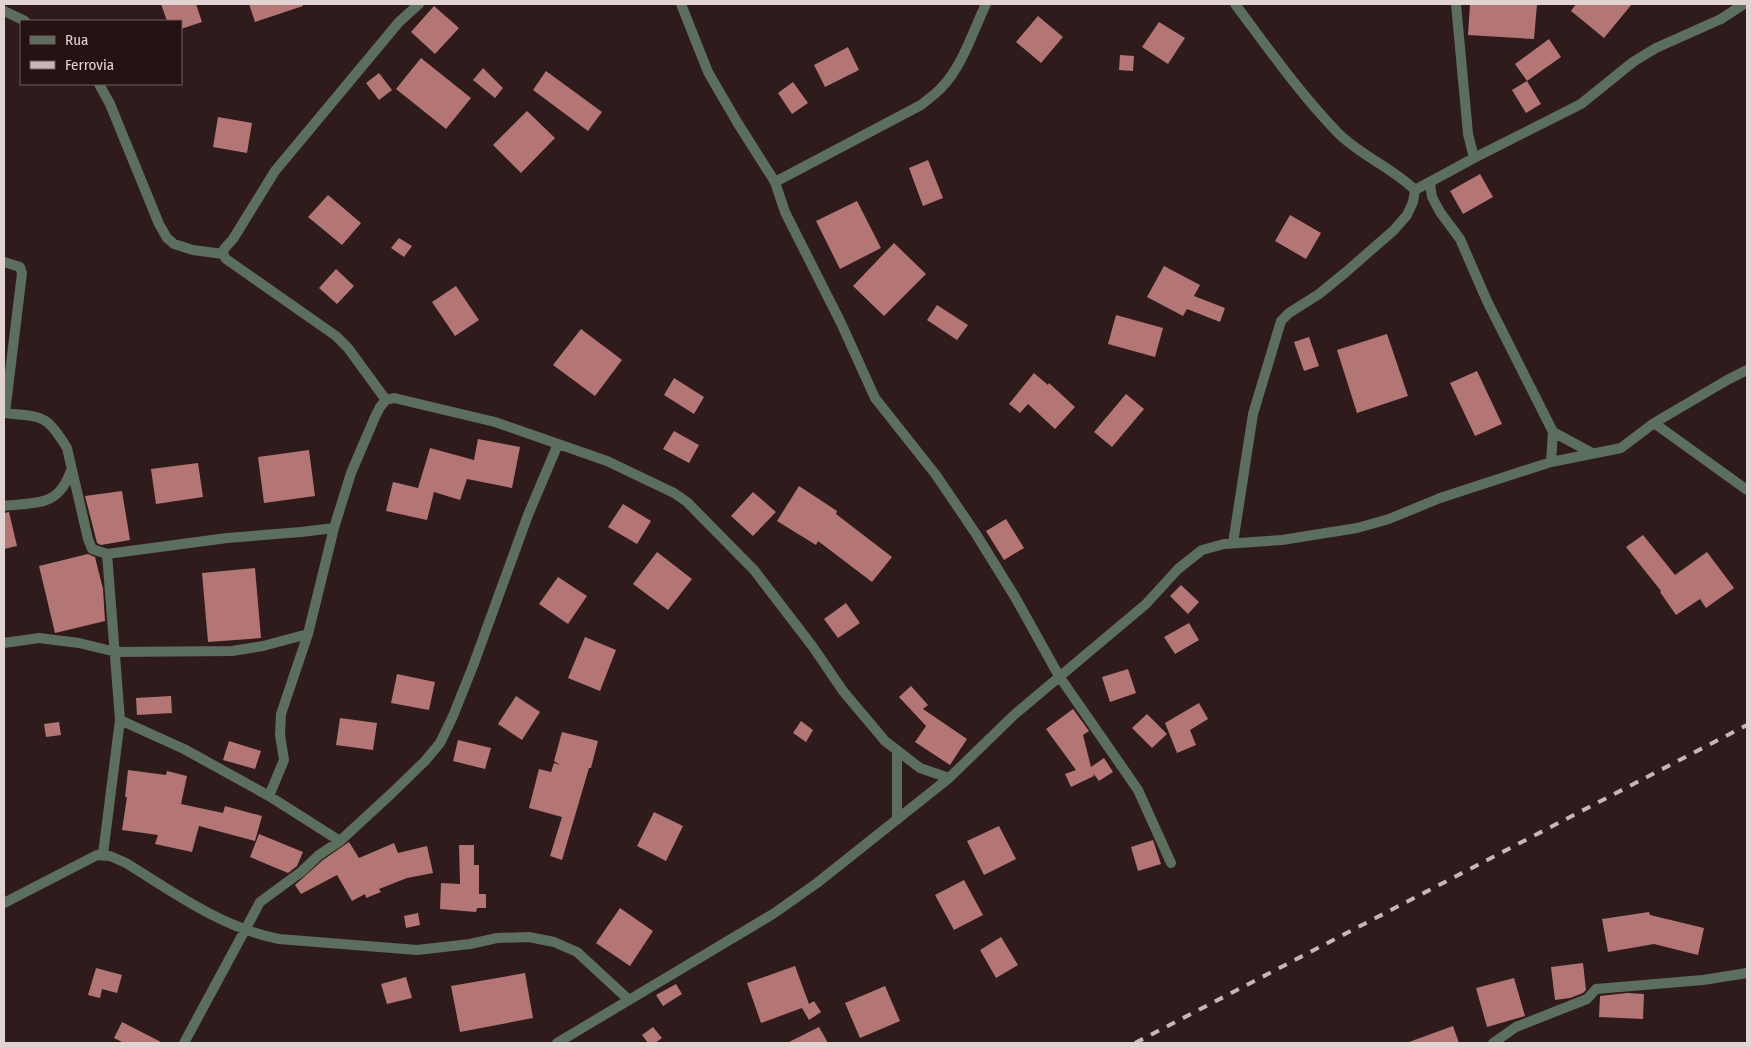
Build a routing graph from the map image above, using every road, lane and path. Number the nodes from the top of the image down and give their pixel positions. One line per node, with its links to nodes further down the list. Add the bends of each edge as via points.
1 (419, 4): 14 (street, via 399,22 275,171)
2 (681, 4): 11 (street, via 708,72)
3 (986, 4): 11 (street, via 965,51 942,88 921,105)
4 (1235, 4): 13 (street, via 1306,96 1340,134)
5 (1456, 4): 10 (street, via 1468,134)
6 (1745, 5): 10 (street, via 1656,48 1633,62 1581,104)
7 (4, 12): 8 (street)
8 (23, 20)
9 (99, 85): 14 (street, via 110,104 167,238 180,247)
10 (1474, 158): 12 (street)
11 (775, 182): 33 (street, via 785,212 875,398 936,475 976,534)
12 (1430, 184): 13 (street); 20 (street, via 1432,197 1460,240)
13 (1416, 190): 28 (street, via 1407,214 1394,230 1282,321 1253,414)
14 (223, 254): 17 (street, via 336,336)
15 (4, 262): 18 (street, via 20,267 22,273)
16 (1747, 370): 19 (street)
17 (386, 400): 21 (street, via 394,398 486,420); 27 (street, via 375,417 351,473)
18 (4, 413): 24 (street, via 38,417 49,422 67,448)
19 (1654, 423): 22 (street, via 1621,448); 25 (street)
20 (1553, 432): 22 (street); 23 (street)
21 (558, 444): 35 (street, via 607,461 674,494 697,510 754,570 843,691); 39 (street, via 440,743 399,787)
22 (1592, 453): 23 (street)
23 (1551, 462): 28 (street, via 1357,528 1282,540)
24 (72, 469): 26 (street, via 67,483 46,502); 29 (street, via 92,549)
25 (1747, 490)
26 (4, 506)
27 (334, 528): 29 (street); 30 (street)
28 (1233, 543): 33 (street, via 1202,550 1178,569 1146,604)
29 (107, 554): 32 (street)
30 (308, 634): 32 (street, via 232,651); 37 (street, via 281,714 284,760)
31 (4, 643): 32 (street, via 39,638)
32 (116, 652): 34 (street)
33 (1059, 676): 36 (street); 41 (street, via 1138,790)
34 (120, 720): 37 (street, via 184,749); 40 (street)
35 (896, 751): 36 (street, via 920,768); 38 (street)
36 (949, 778): 38 (street)
37 (269, 796): 39 (street)
38 (896, 820): 45 (street, via 773,914)
39 (340, 841): 43 (street, via 260,902)
40 (103, 854): 42 (street, via 72,866); 43 (street, via 126,863 217,919)
41 (1171, 863)
42 (4, 903)
43 (245, 930): 45 (street, via 280,939 417,950 497,938 529,937 554,942 577,952); 46 (street)
44 (1747, 973): 48 (street, via 1596,989 1586,999 1516,1027)
45 (629, 1000): 47 (street)
46 (184, 1043)
47 (557, 1043)
48 (1493, 1043)

